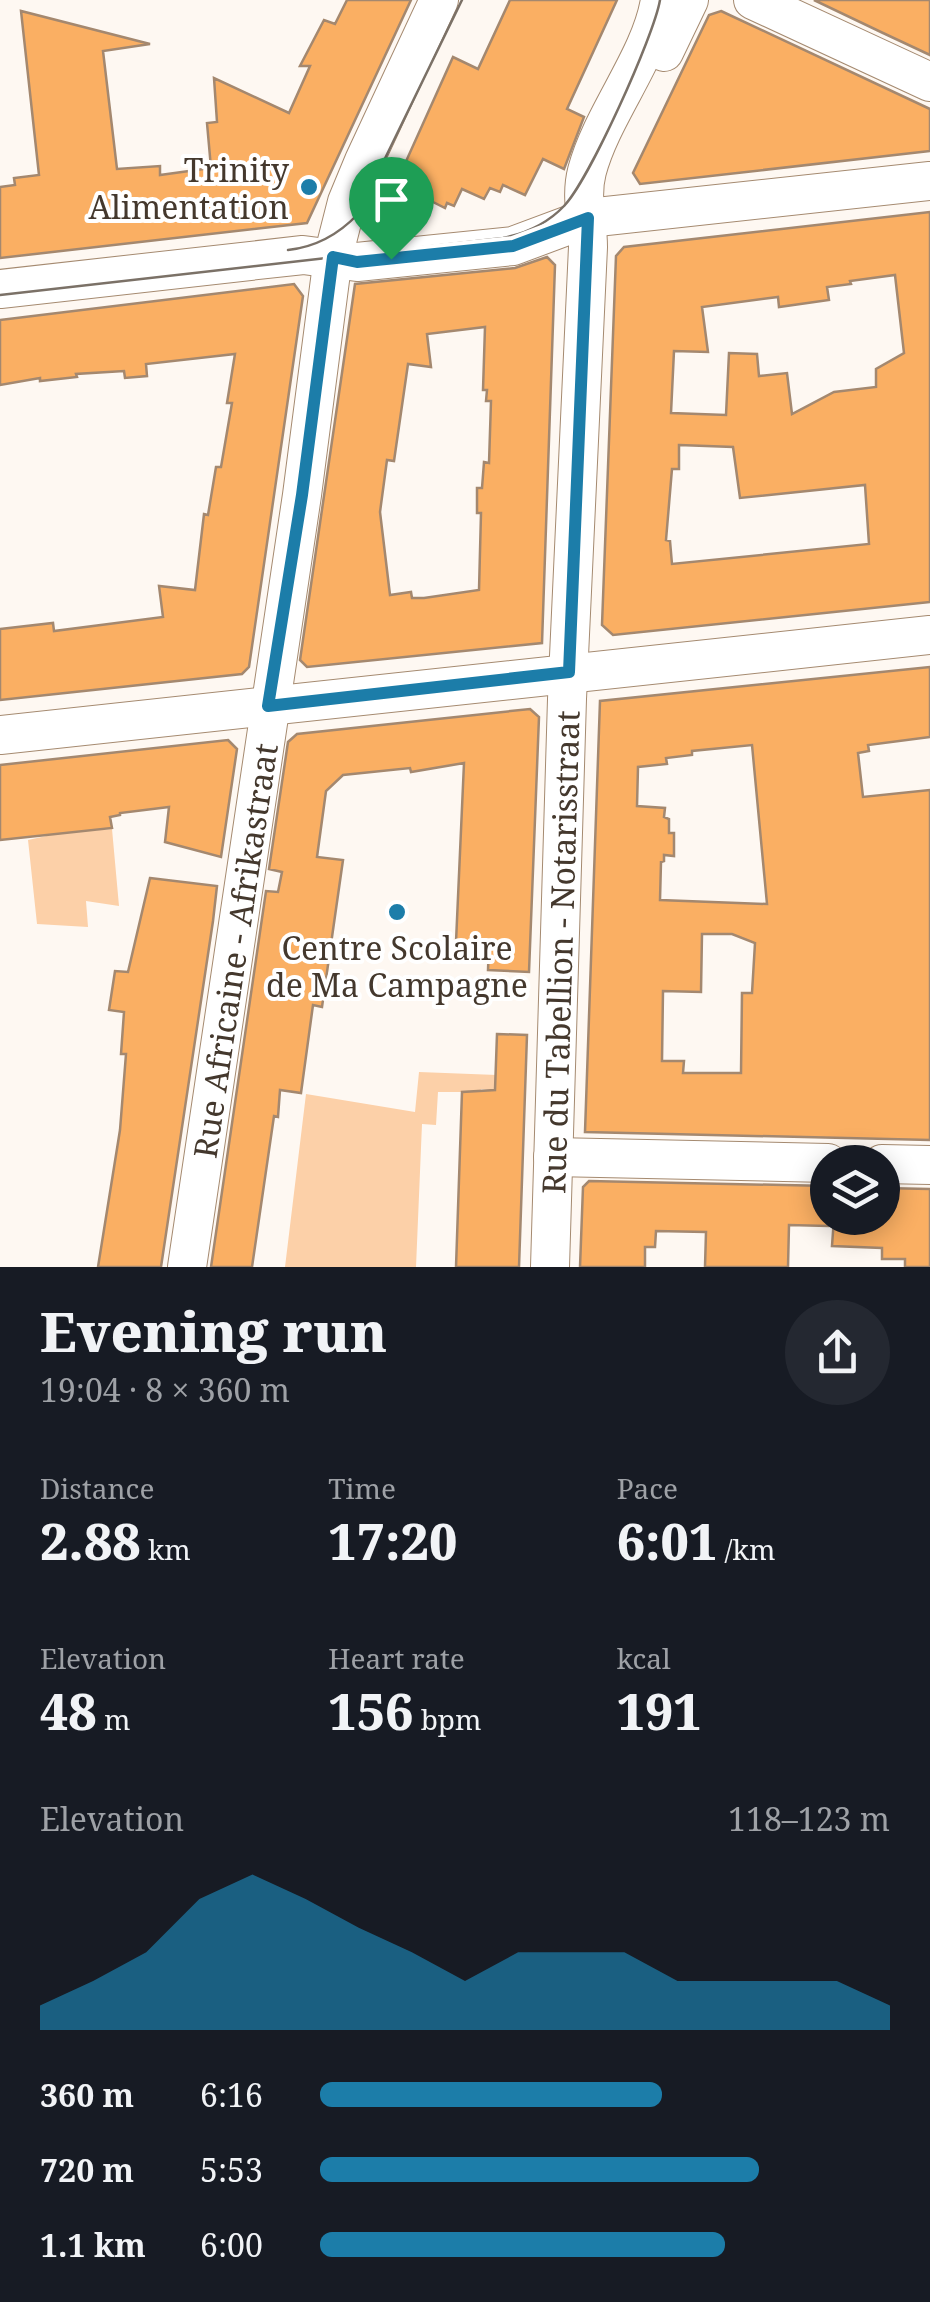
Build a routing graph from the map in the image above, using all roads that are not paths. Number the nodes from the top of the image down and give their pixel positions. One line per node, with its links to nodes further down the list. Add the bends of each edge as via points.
1 (439, 0): 9 (street, Rue Africaine - Afrikastraat, via 364,161)
2 (463, 0): 10 (street, via 364,207 364,225)
3 (660, 0): 8 (street, Rue du Tabellion - Notarisstraat, via 588,170)
4 (689, 0): 8 (street, Rue du Tabellion - Notarisstraat)
5 (753, 0): 6 (street)
6 (930, 82)
7 (930, 181): 8 (street)
8 (588, 218): 10 (street, via 513,246); 13 (street, Rue du Tabellion - Notarisstraat)
9 (333, 257): 10 (street); 11 (street); 14 (street, Rue Africaine - Afrikastraat)
10 (391, 259)
11 (0, 289)
12 (930, 635): 13 (street)
13 (569, 672): 14 (street); 16 (street, Rue du Tabellion - Notarisstraat)
14 (268, 706): 15 (street); 20 (street, Rue Africaine - Afrikastraat)
15 (0, 735)
16 (553, 1156): 17 (street); 21 (street, Rue du Tabellion - Notarisstraat)
17 (810, 1163)
18 (900, 1164): 19 (street)
19 (930, 1165)
20 (187, 1267)
21 (550, 1267)

